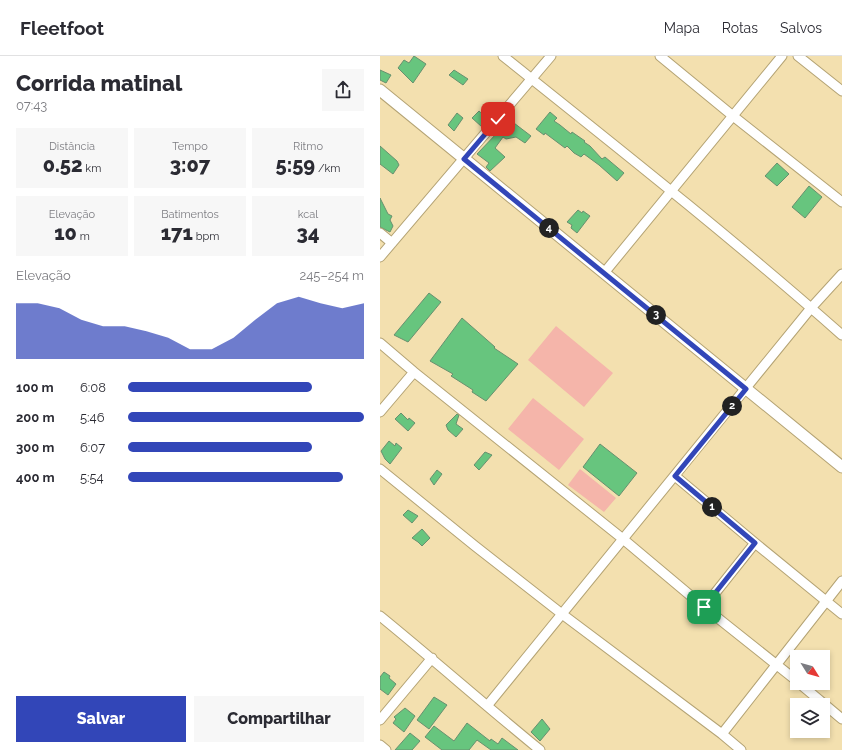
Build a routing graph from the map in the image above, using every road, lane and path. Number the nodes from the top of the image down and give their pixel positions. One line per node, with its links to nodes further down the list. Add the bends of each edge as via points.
1 (502, 56): 6 (street)
2 (551, 56): 6 (street)
3 (660, 56): 9 (street)
4 (782, 56): 9 (street)
5 (798, 56): 8 (street)
6 (532, 79): 10 (street); 11 (street)
7 (380, 90): 10 (street)
8 (842, 90)
9 (733, 116): 11 (street); 12 (street)
10 (464, 159): 14 (street); 16 (street)
11 (671, 191): 16 (street); 18 (street)
12 (842, 202)
13 (380, 233): 14 (street)
14 (392, 243): 15 (street)
15 (380, 257)
16 (604, 273): 22 (street)
17 (842, 274): 18 (street)
18 (811, 308): 19 (street); 22 (street)
19 (842, 335)
20 (380, 343): 21 (street)
21 (414, 372): 23 (street); 27 (street)
22 (746, 389): 24 (street); 26 (street)
23 (380, 412)
24 (842, 467)
25 (380, 469): 32 (street)
26 (675, 476): 27 (street); 28 (street)
27 (623, 539): 31 (street); 32 (street)
28 (755, 543): 30 (street); 31 (street)
29 (842, 581): 30 (street)
30 (826, 600): 33 (street); 36 (street)
31 (704, 607): 36 (street)
32 (562, 614): 39 (street); 42 (street)
33 (842, 614)
34 (380, 616): 35 (street)
35 (432, 658): 39 (street); 41 (street)
36 (776, 664): 37 (street); 42 (street)
37 (790, 675)
38 (808, 690): 40 (street)
39 (487, 706): 45 (street)
40 (842, 718)
41 (380, 720)
42 (722, 734): 46 (street)
43 (380, 745): 44 (street)
44 (386, 750)
45 (540, 750)
46 (741, 750)

